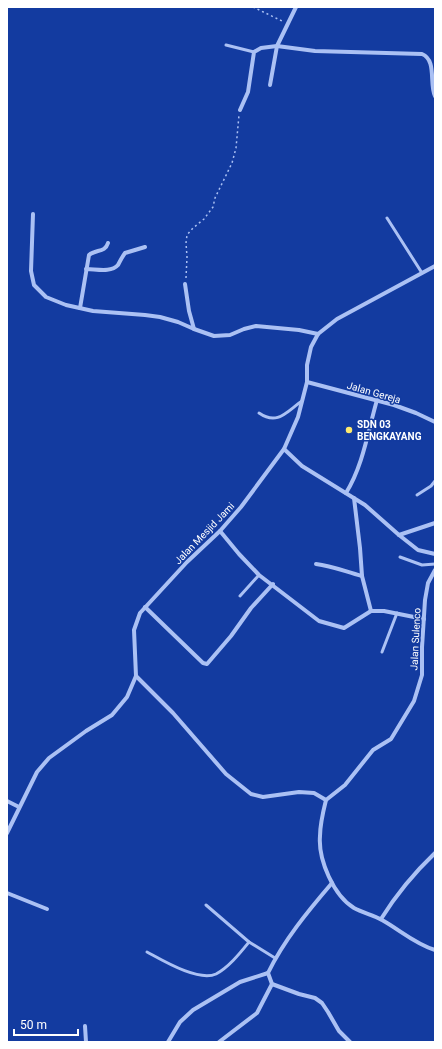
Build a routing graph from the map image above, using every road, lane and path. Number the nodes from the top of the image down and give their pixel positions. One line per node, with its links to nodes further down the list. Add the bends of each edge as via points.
1 (253, 7): 3 (path)
2 (296, 7): 3 (street)
3 (288, 23): 5 (street)
4 (226, 46): 6 (lane)
5 (277, 46): 6 (street, via 260,48); 7 (street); 8 (street, via 315,51 424,55 430,62)
6 (254, 52): 9 (street, via 248,92)
7 (270, 85)
8 (435, 96)
9 (240, 110): 17 (path, via 232,163 213,207 187,235)
10 (33, 214): 18 (street, via 31,271 34,285 46,297)
11 (387, 218): 16 (lane)
12 (108, 243): 15 (street, via 103,251 89,254)
13 (145, 247): 15 (street, via 124,253 113,269)
14 (435, 266): 16 (street, Jalan Mesjid Jami)
15 (86, 269): 18 (street)
16 (422, 273): 20 (street, Jalan Mesjid Jami, via 336,319)
17 (185, 284): 19 (street)
18 (80, 308): 19 (street, via 152,316)
19 (194, 329): 20 (street, via 214,336 230,335 256,326)
20 (318, 334): 21 (street, Jalan Mesjid Jami, via 311,347)
21 (307, 382): 22 (street, Jalan Gereja); 23 (street, Jalan Mesjid Jami)
22 (377, 400): 25 (street, Jalan Gereja); 28 (street, via 361,458)
23 (302, 401): 24 (lane, via 284,416 277,418 267,419); 26 (street, Jalan Mesjid Jami)
24 (259, 413)
25 (435, 422)
26 (284, 449): 28 (street, via 302,466); 32 (street, Jalan Mesjid Jami)
27 (435, 481): 29 (lane)
28 (346, 493): 30 (street)
29 (416, 495)
30 (354, 498): 33 (street); 40 (street)
31 (435, 523): 33 (street)
32 (220, 531): 39 (street); 43 (street, Jalan Mesjid Jami)
33 (399, 535): 34 (street, via 418,550)
34 (435, 554)
35 (400, 558): 37 (lane, via 422,565)
36 (316, 564): 40 (street, via 332,566)
37 (435, 564)
38 (435, 570): 46 (street, Jalan Sulenco, via 428,583)
39 (259, 575): 41 (street); 42 (lane)
40 (362, 576): 44 (street)
41 (273, 584): 43 (street, via 207,664); 44 (street, via 319,621 344,628)
42 (240, 596)
43 (145, 607): 48 (street, Jalan Mesjid Jami, via 134,630)
44 (371, 612): 45 (street)
45 (397, 613): 46 (street); 47 (lane)
46 (424, 618): 49 (street, Jalan Sulenco, via 422,675 414,701 391,738 373,750 345,784)
47 (382, 652)
48 (136, 676): 49 (street, via 173,713 226,774 251,794 263,797 299,792 314,793); 51 (street, Jalan Mesjid Jami, via 126,697 112,715 49,758 37,772)
49 (326, 800): 54 (street, via 319,838 322,856)
50 (7, 801): 51 (street)
51 (19, 807): 52 (street, Jalan Mesjid Jami)
52 (7, 833)
53 (435, 854): 58 (street, via 393,900)
54 (332, 883): 58 (street, via 343,899 354,908); 62 (street, via 307,912)
55 (7, 893): 57 (street)
56 (206, 906): 59 (lane)
57 (47, 909)
58 (381, 919): 60 (street, via 425,947)
59 (249, 942): 61 (lane, via 227,965 216,974 210,975 193,974); 62 (lane)
60 (435, 950)
61 (147, 952)
62 (275, 958): 63 (street)
63 (268, 974): 64 (street); 67 (street, via 240,982 193,1010 180,1022)
64 (272, 984): 68 (street, via 257,1013); 69 (street, via 315,998 322,1003 339,1031)
65 (85, 1026): 66 (street)
66 (86, 1042)
67 (168, 1042)
68 (219, 1042)
69 (350, 1042)

